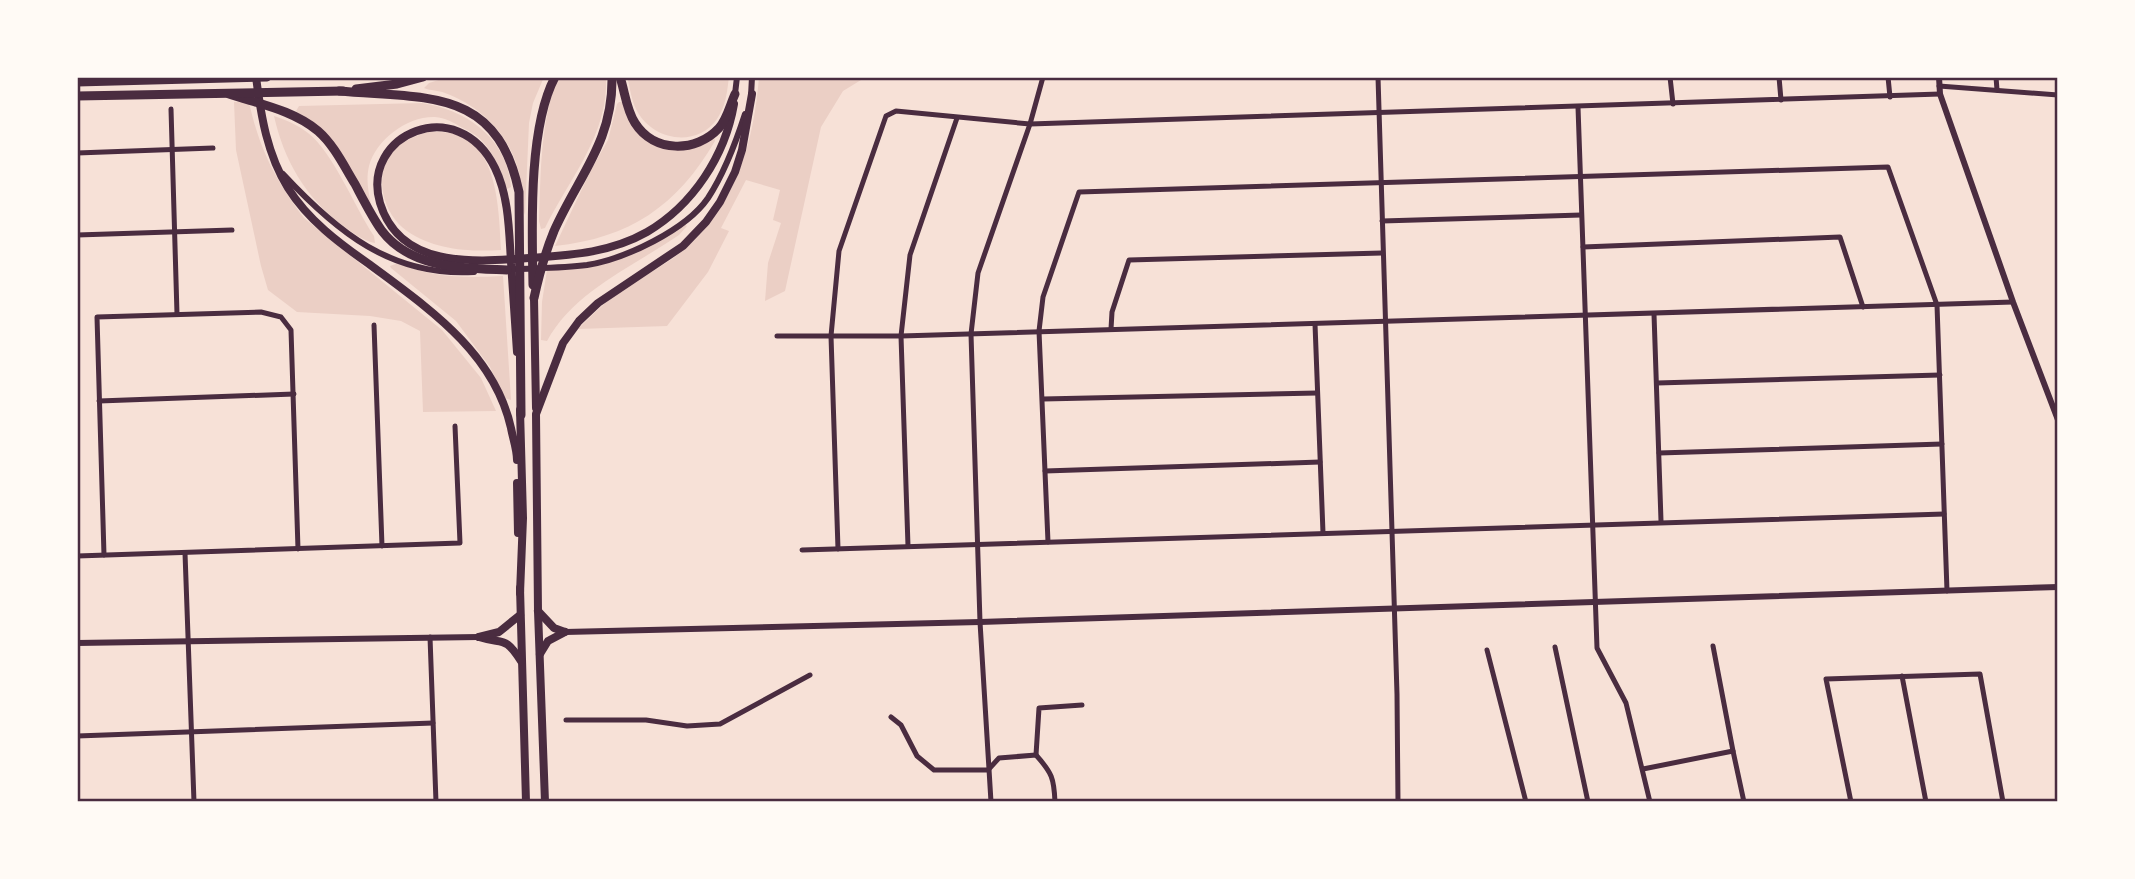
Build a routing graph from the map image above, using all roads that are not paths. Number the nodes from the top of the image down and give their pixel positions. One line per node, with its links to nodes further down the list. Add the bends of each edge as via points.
1 (169, 77): 17 (highway)
2 (256, 77): 38 (highway, via 268,145)
3 (267, 77): 17 (highway)
4 (424, 77): 21 (highway)
5 (555, 77): 50 (highway, via 537,135)
6 (612, 77): 50 (highway, via 609,119 601,143 555,229)
7 (620, 77): 23 (highway, via 635,123 669,146 708,139 720,127)
8 (737, 77): 23 (street)
9 (752, 77): 24 (street)
10 (1378, 77): 32 (street)
11 (1670, 77): 29 (street)
12 (1779, 77): 28 (street)
13 (1888, 77): 27 (street)
14 (1939, 77): 20 (street)
15 (1996, 77): 19 (street)
16 (1043, 80): 34 (street)
17 (140, 81): 18 (highway)
18 (77, 82)
19 (1997, 89): 20 (street); 25 (street)
20 (1940, 90): 27 (street); 51 (street)
21 (339, 92): 22 (highway); 49 (highway, via 433,98 482,120 503,147 519,192)
22 (229, 94): 26 (highway); 48 (highway, via 304,120 320,133 340,157 383,232 402,249 445,266)
23 (735, 94): 49 (highway, via 714,163 687,199 649,231 595,252 490,261 458,261 432,254 401,237 384,215 378,181 397,141 436,127 464,133 478,144 496,171 507,211 509,232)
24 (752, 94): 48 (street, via 731,155 706,200 674,230 610,260); 72 (highway, via 742,150 720,202 683,246 579,321 559,353)
25 (2058, 95)
26 (77, 96)
27 (1890, 97): 28 (street)
28 (1781, 100): 29 (street)
29 (1673, 104): 30 (street)
30 (1578, 107): 32 (street); 39 (street)
31 (171, 109): 36 (street)
32 (1379, 114): 34 (street); 40 (street)
33 (957, 118): 34 (street); 64 (street, via 900,111 886,116 839,251); 65 (street, via 910,255)
34 (1030, 124): 62 (street, via 978,273)
35 (214, 148): 36 (street)
36 (172, 150): 37 (street); 44 (street)
37 (77, 153)
38 (277, 168): 48 (street, via 342,231 375,252 434,271); 97 (highway, via 327,232 447,326 493,378 517,454)
39 (1580, 177): 40 (street); 41 (street); 52 (street, via 1888,167)
40 (1381, 183): 42 (street); 61 (street, via 1079,192 1043,297)
41 (1581, 215): 42 (street); 46 (street)
42 (1382, 220): 47 (street)
43 (232, 230): 44 (street)
44 (175, 232): 45 (street); 54 (street)
45 (77, 235)
46 (1583, 247): 53 (street, via 1840,237); 56 (street)
47 (1382, 253): 57 (street); 60 (street, via 1129,260)
48 (507, 270)
49 (517, 296): 73 (highway)
50 (534, 298): 72 (highway)
51 (2012, 302): 52 (street); 74 (street)
52 (1937, 305): 53 (street); 66 (street)
53 (1863, 307): 55 (street)
54 (177, 314): 69 (street, via 261,312 281,317 291,330); 71 (street, via 97,317)
55 (1654, 314): 56 (street); 67 (street)
56 (1584, 316): 57 (street); 82 (street)
57 (1385, 322): 58 (street); 83 (street)
58 (1315, 324): 60 (street); 68 (street)
59 (374, 325): 87 (street)
60 (1111, 329): 61 (street)
61 (1040, 331): 62 (street); 70 (street)
62 (971, 334): 65 (street); 86 (street)
63 (777, 336): 64 (street)
64 (831, 336): 65 (street); 89 (street)
65 (901, 336): 88 (street)
66 (1940, 374): 67 (street); 76 (street)
67 (1657, 383): 77 (street)
68 (1317, 393): 70 (street); 78 (street)
69 (294, 394): 71 (street); 90 (street)
70 (1043, 399): 79 (street)
71 (100, 401): 93 (street)
72 (536, 414): 100 (highway)
73 (521, 415): 97 (highway)
74 (2058, 420)
75 (456, 426): 87 (street, via 460,543)
76 (1942, 444): 77 (street); 80 (street)
77 (1659, 453): 81 (street)
78 (1320, 462): 79 (street); 84 (street)
79 (1045, 471): 85 (street)
80 (1944, 514): 81 (street); 96 (street)
81 (1661, 521): 82 (street)
82 (1591, 524): 83 (street); 98 (street)
83 (1391, 532): 84 (street); 99 (street)
84 (1323, 533): 85 (street)
85 (1048, 542): 86 (street)
86 (977, 544): 88 (street); 102 (street)
87 (382, 546): 90 (street)
88 (908, 546): 89 (street)
89 (838, 548): 91 (street)
90 (299, 549): 92 (street)
91 (802, 550)
92 (185, 553): 93 (street); 106 (street)
93 (104, 555): 94 (street)
94 (77, 556)
95 (2058, 587): 96 (street)
96 (1947, 591): 98 (street)
97 (520, 593): 101 (highway)
98 (1595, 602): 99 (street); 123 (street, via 1597,648 1626,703)
99 (1394, 609): 102 (street); 131 (street)
100 (538, 611): 103 (highway, via 554,628); 111 (highway)
101 (520, 615): 105 (highway, via 499,632); 112 (highway)
102 (980, 622): 103 (street); 124 (street)
103 (565, 632): 111 (highway, via 548,641)
104 (430, 637): 105 (street); 106 (street); 118 (street)
105 (479, 637): 112 (highway, via 510,644)
106 (188, 641): 107 (street); 119 (street)
107 (77, 643)
108 (1713, 646): 121 (street)
109 (1555, 647): 133 (street)
110 (1488, 650): 132 (street)
111 (540, 654): 128 (highway)
112 (522, 661): 127 (highway)
113 (810, 675): 117 (street, via 720,724)
114 (1902, 676): 136 (street, via 1826,679); 137 (street); 138 (street, via 1980,674)
115 (1082, 705): 122 (street, via 1039,708)
116 (891, 717): 124 (street, via 901,725 917,757 934,771)
117 (566, 720)
118 (433, 723): 119 (street); 126 (street)
119 (191, 732): 120 (street); 125 (street)
120 (77, 736)
121 (1733, 751): 123 (street); 135 (street)
122 (1036, 755): 124 (street, via 999,758); 130 (street, via 1054,780)
123 (1643, 769): 134 (street)
124 (988, 770): 129 (street)
125 (194, 802)
126 (436, 802)
127 (526, 802)
128 (545, 802)
129 (991, 802)
130 (1055, 802)
131 (1398, 802)
132 (1527, 802)
133 (1588, 802)
134 (1650, 802)
135 (1744, 802)
136 (1851, 802)
137 (1926, 802)
138 (2003, 802)

